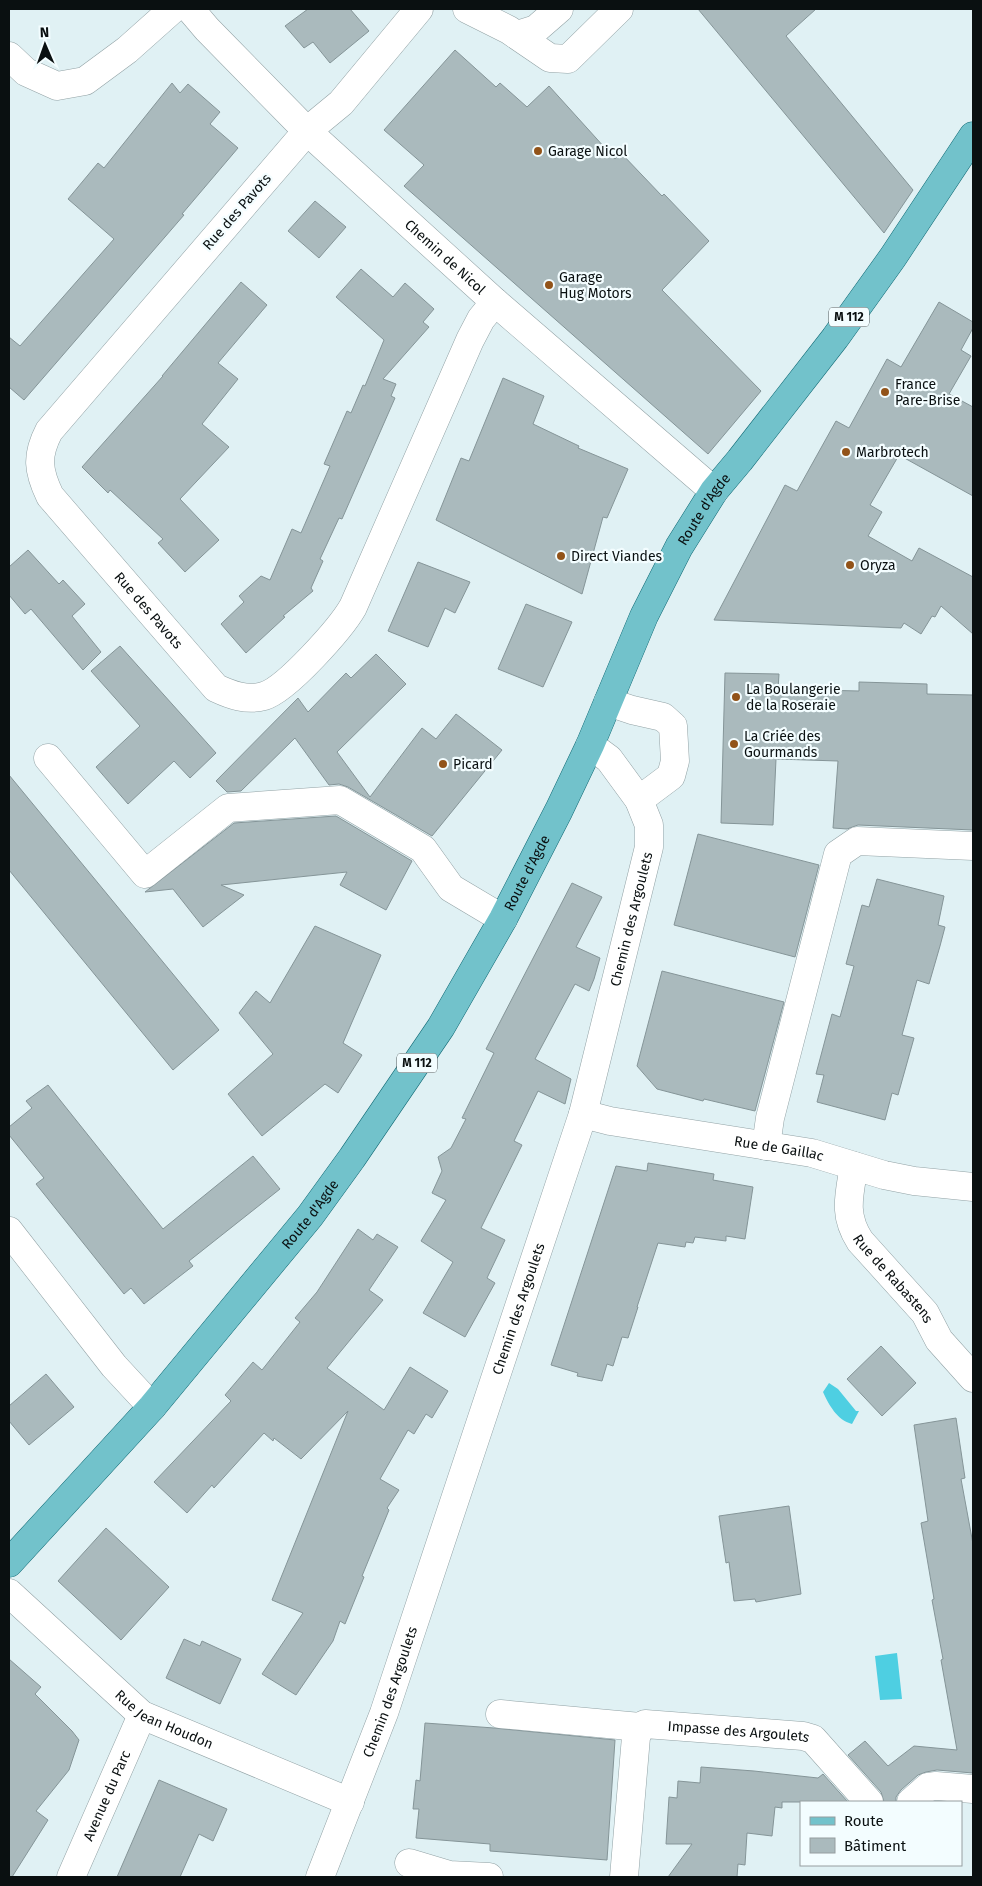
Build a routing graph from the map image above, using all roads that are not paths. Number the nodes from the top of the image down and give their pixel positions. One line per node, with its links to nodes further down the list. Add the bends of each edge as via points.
1 (173, 9): 8 (street, via 85,82 57,86 26,72)
2 (190, 9): 9 (street, Chemin de Nicol)
3 (419, 9): 9 (street, Rue des Pavots, via 341,103)
4 (467, 9): 7 (street)
5 (559, 9): 7 (street, via 536,29)
6 (619, 9): 7 (street, via 568,59 550,58)
7 (516, 35)
8 (9, 56)
9 (307, 131): 11 (street, Chemin de Nicol); 11 (street, Rue des Pavots, via 54,424 39,454 43,481 50,496 216,688 248,698 277,690 346,620 470,340)
10 (973, 136): 12 (main road, Route d'Agde / M 112, via 835,338)
11 (495, 302): 12 (street, Chemin de Nicol)
12 (714, 491): 13 (main road, Route d'Agde / M 112, via 674,555)
13 (608, 702): 14 (main road, Route d'Agde / M 112); 16 (street, via 663,717 673,726 675,761 671,776)
14 (590, 745): 16 (street, Chemin des Argoulets, via 609,759); 18 (main road, Route d'Agde / M 112)
15 (48, 758): 18 (street, via 145,874 228,808 340,800 423,849 451,888)
16 (639, 800): 19 (street, Chemin des Argoulets, via 649,825 649,846)
17 (973, 846): 20 (street, via 857,841 838,854 770,1118)
18 (502, 919): 25 (main road, Route d'Agde / M 112, via 442,1027 352,1158 310,1216)
19 (583, 1114): 20 (street, Rue de Gaillac); 34 (street, Chemin des Argoulets, via 384,1713)
20 (766, 1146): 21 (street, Rue de Gaillac, via 812,1153)
21 (854, 1166): 22 (street, Rue de Gaillac, via 914,1181); 24 (street, Rue de Rabastens, via 848,1214 852,1228 925,1313 939,1340)
22 (973, 1187)
23 (9, 1231): 25 (street, via 114,1366)
24 (973, 1378)
25 (152, 1407): 26 (main road, Route d'Agde / M 112)
26 (9, 1563)
27 (9, 1593): 29 (street, Rue Jean Houdon)
28 (500, 1714): 30 (street, Impasse des Argoulets)
29 (142, 1715): 34 (street, Rue Jean Houdon); 36 (street, Avenue du Parc)
30 (640, 1727): 32 (street, Impasse des Argoulets, via 654,1724 813,1739); 39 (street, via 636,1737)
31 (973, 1789): 33 (street, via 928,1787)
32 (868, 1801)
33 (912, 1801)
34 (350, 1802): 37 (street, Chemin des Argoulets)
35 (408, 1863): 38 (street, via 449,1875)
36 (71, 1877)
37 (320, 1877)
38 (489, 1877)
39 (624, 1877)

